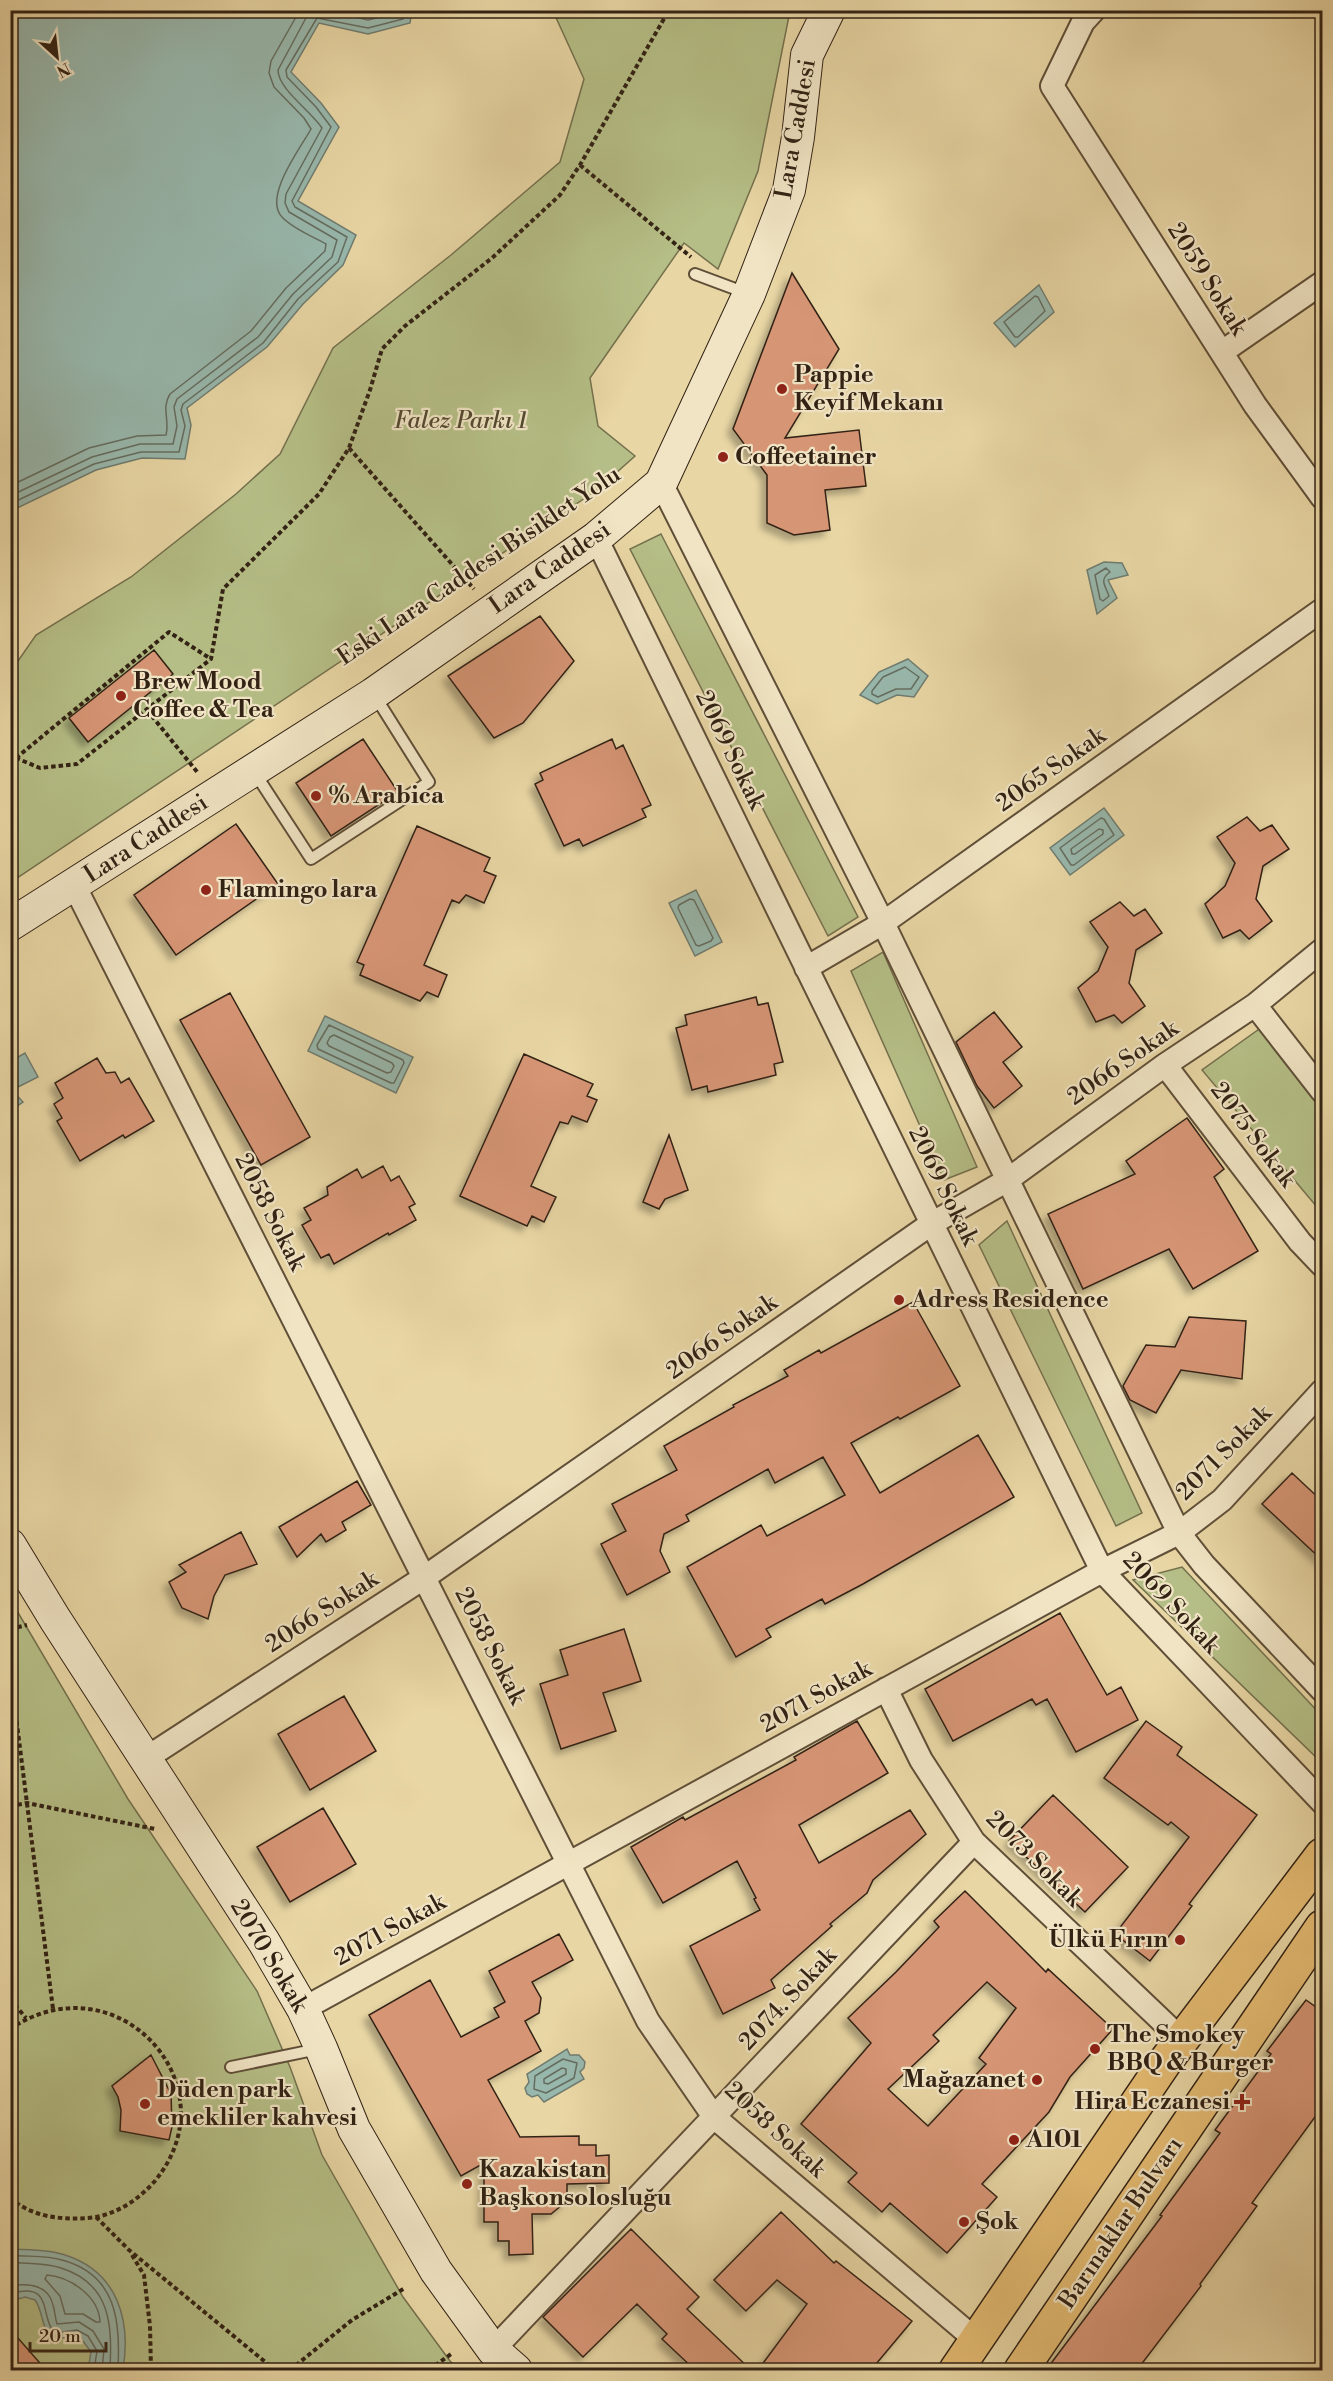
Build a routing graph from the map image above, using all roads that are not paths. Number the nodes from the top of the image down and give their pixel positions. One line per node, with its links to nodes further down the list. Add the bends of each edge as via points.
1 (829, 10): 5 (street, Lara Caddesi, via 807,55 789,190)
2 (1094, 10): 6 (street, 2059 Sokak, via 1083,22 1052,86)
3 (695, 274): 5 (lane)
4 (1323, 283): 6 (street)
5 (749, 294): 7 (street, Lara Caddesi)
6 (1221, 352): 8 (street, 2059 Sokak)
7 (661, 483): 9 (street, Lara Caddesi); 14 (street)
8 (1323, 497)
9 (596, 538): 11 (street, Lara Caddesi); 17 (street, 2069 Sokak)
10 (1323, 610): 14 (street, 2065 Sokak)
11 (373, 694): 12 (street, Lara Caddesi); 12 (lane, via 429,782 311,859)
12 (254, 770): 13 (street, Lara Caddesi)
13 (74, 885): 15 (street, Lara Caddesi); 28 (street, 2058 Sokak)
14 (883, 923): 17 (street, 2065 Sokak); 21 (street)
15 (10, 925)
16 (1323, 950): 18 (street, 2066 Sokak)
17 (806, 968): 22 (street, 2069 Sokak)
18 (1255, 1005): 19 (street, 2066 Sokak); 20 (street)
19 (1165, 1065): 21 (street, 2066 Sokak); 23 (street, 2075 Sokak, via 1300,1242)
20 (1323, 1091)
21 (1006, 1180): 22 (street, 2066 Sokak); 25 (street)
22 (931, 1224): 27 (street, 2069 Sokak); 28 (street, 2066 Sokak)
23 (1323, 1265)
24 (1323, 1391): 25 (street, 2071 Sokak, via 1222,1500)
25 (1179, 1533): 27 (street, 2071 Sokak); 30 (street, via 1204,1565)
26 (10, 1545): 31 (street, 2070 Sokak)
27 (1102, 1571): 29 (street, 2071 Sokak); 32 (street, 2069 Sokak)
28 (425, 1578): 31 (street, 2066 Sokak); 35 (street, 2058 Sokak)
29 (886, 1689): 33 (street, 2073 Sokak, via 921,1760); 35 (street, 2071 Sokak)
30 (1323, 1690)
31 (145, 1759): 37 (street, 2070 Sokak)
32 (1323, 1802)
33 (974, 1842): 38 (street, 2073 Sokak); 41 (street, 2074. Sokak)
34 (1323, 1855): 38 (main road)
35 (568, 1864): 37 (street, 2071 Sokak); 41 (street, 2058 Sokak, via 648,2021)
36 (1323, 1927): 46 (main road, Barınaklar Bulvarı)
37 (303, 2009): 39 (street, 2070 Sokak)
38 (1181, 2039): 42 (main road)
39 (321, 2048): 40 (lane); 43 (street, 2070 Sokak, via 354,2129 436,2271)
40 (231, 2067)
41 (714, 2117): 42 (street, 2058 Sokak); 43 (street, 2074. Sokak)
42 (976, 2340): 45 (main road)
43 (493, 2350): 44 (street, 2070 Sokak)
44 (516, 2370)
45 (956, 2370)
46 (1022, 2370)

